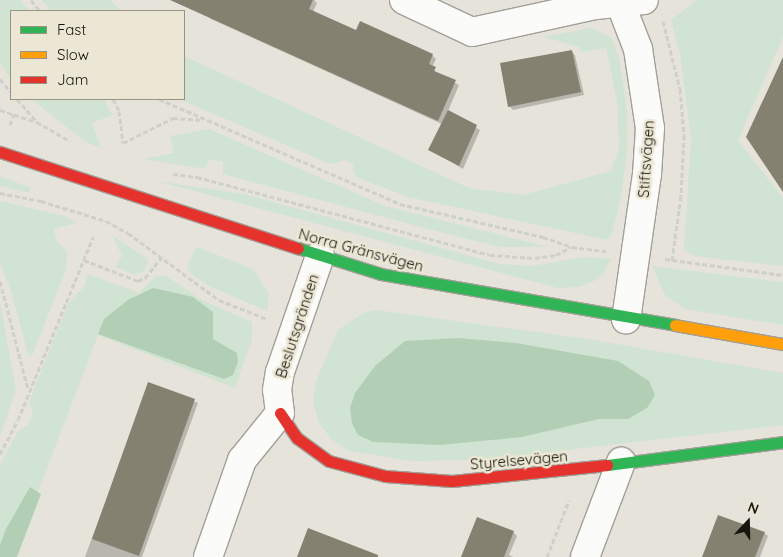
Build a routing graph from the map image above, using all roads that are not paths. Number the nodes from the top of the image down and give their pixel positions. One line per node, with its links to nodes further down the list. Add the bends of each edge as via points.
1 (404, 0): 2 (street, Stiftsvägen, via 472,32)
2 (628, 1): 5 (street, Stiftsvägen, via 650,128 648,174)
3 (0, 152): 4 (street, Norra Gränsvägen)
4 (320, 256): 5 (street, Norra Gränsvägen, via 381,274); 7 (street, Beslutsgränden, via 293,330 277,390)
5 (626, 319): 6 (street, Norra Gränsvägen)
6 (783, 344)
7 (280, 413): 9 (street, Styrelsevägen, via 297,438 323,458 385,476 452,481 582,470); 10 (street, via 242,460)
8 (783, 442): 9 (street, Styrelsevägen)
9 (621, 462): 11 (street)
10 (208, 557)
11 (585, 557)

